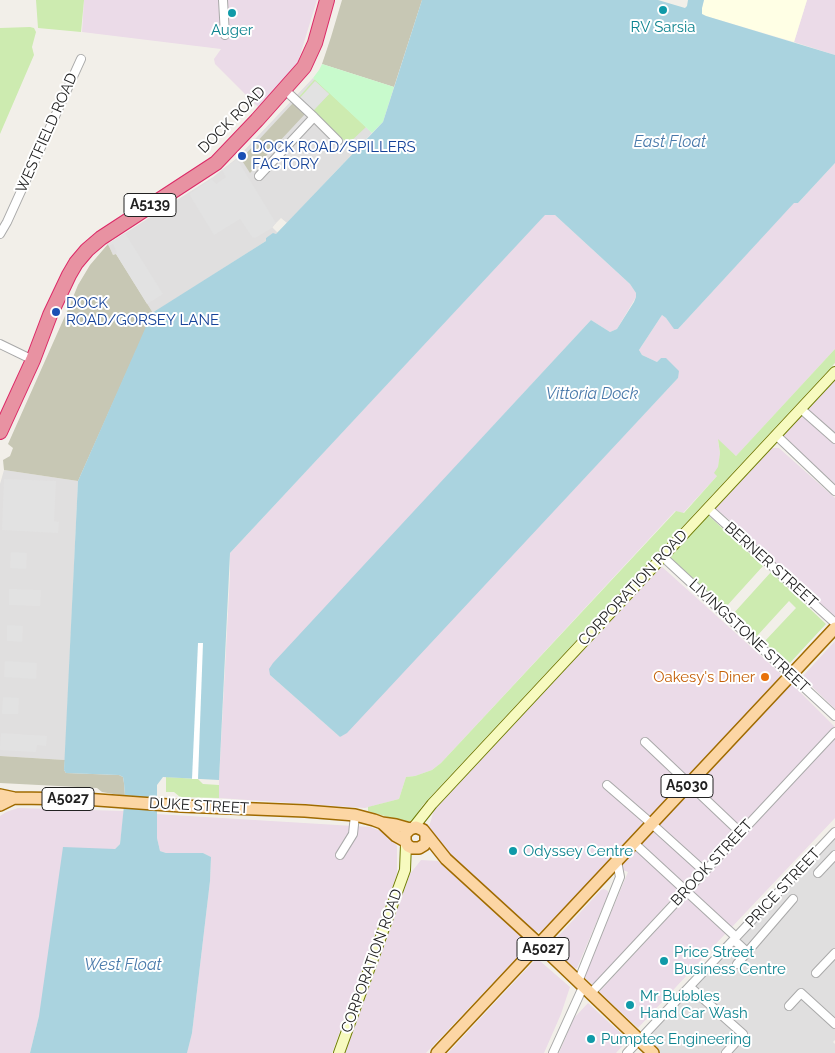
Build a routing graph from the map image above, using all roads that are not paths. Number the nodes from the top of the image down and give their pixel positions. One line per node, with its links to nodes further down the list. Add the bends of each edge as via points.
1 (224, 0): 3 (street)
2 (327, 0): 5 (highway, DOCK ROAD / A5139, via 304,67)
3 (225, 35)
4 (81, 59): 9 (street, WESTFIELD ROAD)
5 (285, 90): 6 (street); 11 (highway, DOCK ROAD / A5139, via 216,163 87,250 69,275)
6 (314, 117): 7 (street); 8 (street)
7 (338, 141)
8 (259, 176)
9 (0, 234)
10 (0, 344): 11 (street)
11 (33, 360): 14 (highway, DOCK ROAD / A5139)
12 (835, 372): 13 (main road, CORPORATION ROAD)
13 (801, 408): 15 (main road, CORPORATION ROAD); 16 (street)
14 (0, 432)
15 (776, 435): 17 (street); 18 (main road, CORPORATION ROAD)
16 (835, 439)
17 (835, 491)
18 (708, 508): 19 (main road, CORPORATION ROAD); 20 (street, BERNER STREET)
19 (662, 556): 22 (street, LIVINGSTONE STREET); 31 (main road, CORPORATION ROAD)
20 (835, 623)
21 (835, 628): 22 (main road, A5030)
22 (791, 675): 23 (street, LIVINGSTONE STREET); 26 (main road, A5030)
23 (835, 716)
24 (835, 732): 37 (street, BROOK STREET)
25 (645, 742): 26 (street)
26 (690, 784): 35 (main road, A5030); 37 (street)
27 (608, 785): 35 (street)
28 (0, 794): 29 (main road, DUKE STREET / A5027)
29 (14, 798): 30 (main road, DUKE STREET / A5027); 32 (main road); 33 (main road, DUKE STREET / A5027)
30 (0, 801)
31 (432, 804): 36 (main road, CORPORATION ROAD); 39 (main road, CORPORATION ROAD)
32 (0, 805)
33 (355, 815): 34 (main road, DUKE STREET / A5027); 43 (street, via 353,834)
34 (382, 823): 36 (main road, DUKE STREET / A5027); 40 (main road, DUKE STREET / A5027)
35 (652, 824): 41 (main road, A5030); 48 (street)
36 (411, 828): 39 (main road, via 419,828); 40 (main road, via 405,834)
37 (741, 832): 48 (street, BROOK STREET)
38 (835, 832): 52 (street, PRICE STREET)
39 (425, 833): 42 (main road, via 426,842); 45 (main road, A5027)
40 (406, 842): 42 (main road, via 412,848); 47 (main road, CORPORATION ROAD)
41 (634, 843): 46 (main road, A5030); 50 (street)
42 (420, 848): 45 (main road, A5027); 47 (main road, CORPORATION ROAD)
43 (340, 855)
44 (835, 855): 49 (street)
45 (446, 859): 53 (main road, A5027)
46 (617, 861): 53 (main road, A5030); 59 (street, via 620,877)
47 (405, 870): 63 (main road, CORPORATION ROAD)
48 (704, 871): 50 (street, BROOK STREET)
49 (818, 873)
50 (686, 890): 52 (street); 59 (street, BROOK STREET)
51 (794, 899): 54 (street)
52 (735, 939): 54 (street); 58 (street, PRICE STREET)
53 (539, 944): 59 (main road, A5027); 64 (main road, A5030)
54 (747, 952): 56 (street)
55 (835, 953): 57 (street)
56 (737, 964)
57 (816, 973)
58 (690, 987): 62 (street, PRICE STREET); 68 (street, via 743,1034)
59 (584, 988): 62 (main road, A5027); 65 (street)
60 (789, 1006): 61 (street, via 801,993)
61 (835, 1024)
62 (640, 1040): 66 (street, PRICE STREET); 67 (main road, A5027)
63 (339, 1053)
64 (437, 1053)
65 (553, 1053)
66 (628, 1053)
67 (653, 1053)
68 (726, 1053)

